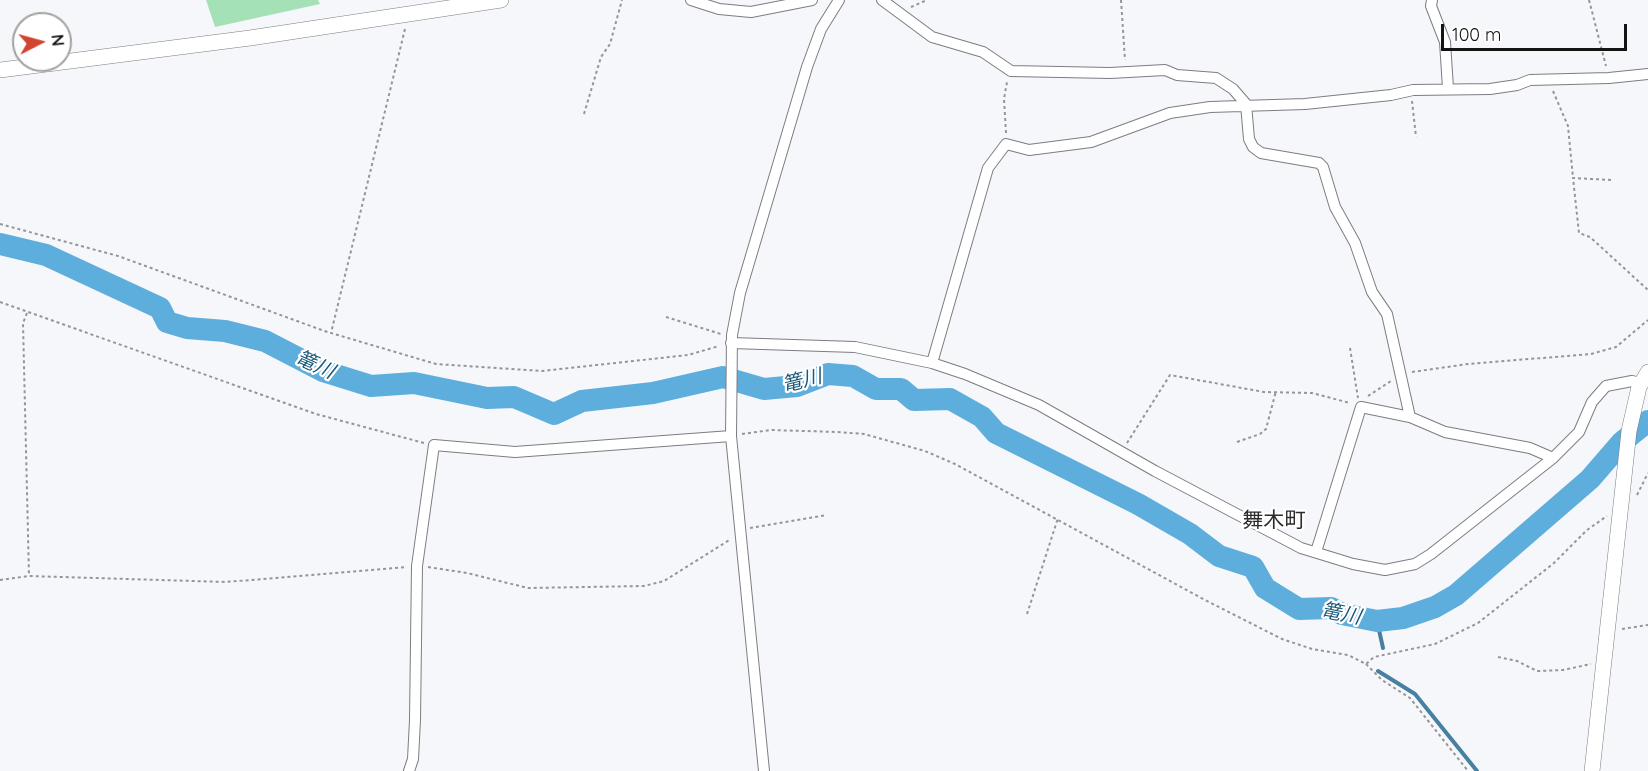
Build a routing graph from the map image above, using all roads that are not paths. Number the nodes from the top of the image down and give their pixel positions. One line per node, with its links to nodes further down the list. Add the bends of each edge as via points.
1 (501, 0): 7 (street)
2 (691, 0): 3 (street, via 719,9 751,12)
3 (812, 0)
4 (839, 0): 11 (street, via 821,29 807,67 740,293)
5 (882, 0): 10 (street, via 932,37 983,52 1011,70 1165,70 1177,75 1216,78)
6 (1432, 0): 9 (street, via 1446,42)
7 (1, 73)
8 (1648, 74): 9 (street, via 1551,78 1490,89)
9 (1449, 88): 10 (street, via 1305,104)
10 (1246, 104): 12 (street, via 1170,113 1091,142 1029,150 1006,144 988,168); 14 (street, via 1253,147 1261,153 1319,163 1323,167 1335,207 1355,243 1372,292 1387,314)
11 (731, 339): 12 (street, via 855,347); 15 (street)
12 (932, 363): 17 (street, via 1010,391 1301,548)
13 (1643, 381): 16 (street, via 1614,383 1599,391 1579,432); 20 (street, via 1629,432)
14 (1410, 417): 16 (street, via 1445,432 1530,448); 17 (street, via 1361,407)
15 (731, 432): 18 (street, via 515,452 434,445 417,566 415,730); 19 (street)
16 (1553, 458): 17 (street, via 1415,564 1400,569 1369,568)
17 (1316, 552)
18 (410, 771)
19 (765, 771)
20 (1592, 771)

